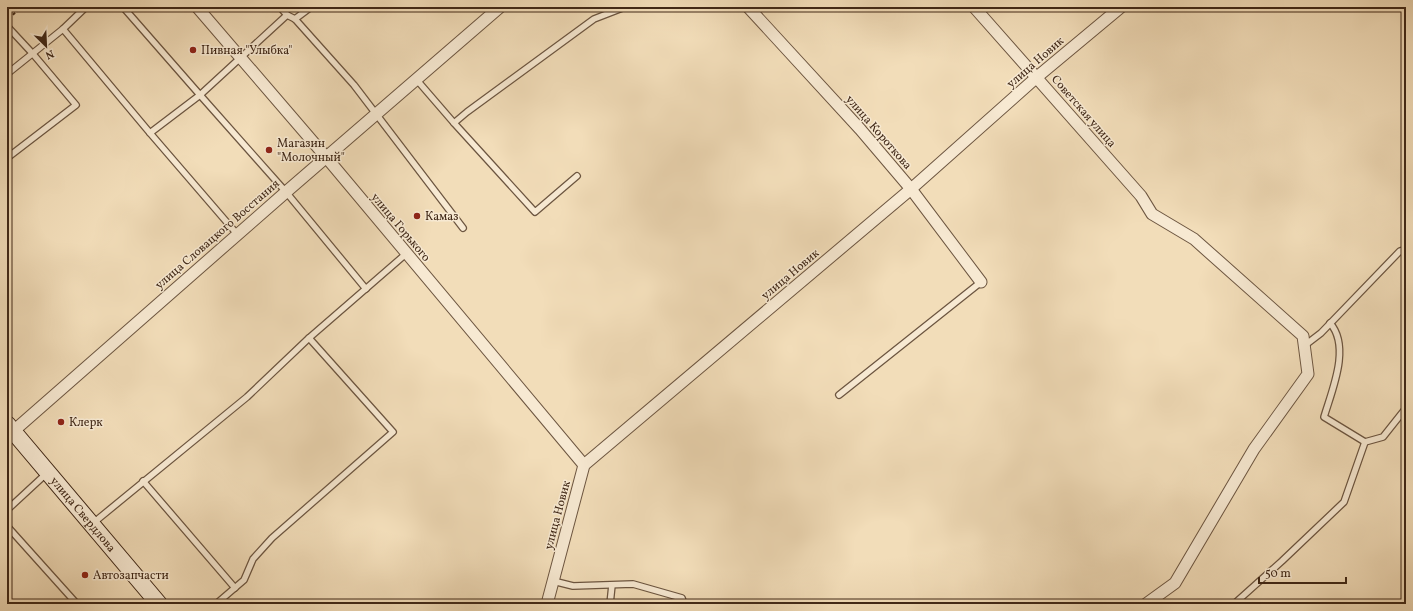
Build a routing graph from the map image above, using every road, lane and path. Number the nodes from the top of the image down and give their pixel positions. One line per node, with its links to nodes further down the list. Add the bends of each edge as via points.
1 (22, 7): 13 (path)
2 (86, 7): 16 (lane)
3 (123, 7): 22 (lane)
4 (197, 7): 18 (street, улица Горького)
5 (280, 7): 12 (lane)
6 (311, 7): 14 (lane)
7 (500, 7): 21 (street, улица Словацкого Восстания)
8 (625, 7): 24 (lane, via 594,18)
9 (748, 7): 29 (street, улица Короткова, via 860,129)
10 (974, 7): 20 (street, Советская улица)
11 (1121, 7): 20 (street, улица Новик)
12 (287, 15): 14 (lane); 18 (lane)
13 (7, 19)
14 (295, 19): 23 (lane, via 354,85)
15 (7, 26): 17 (lane)
16 (63, 29): 17 (lane); 25 (lane)
17 (33, 54): 19 (lane); 27 (lane, via 76,105)
18 (241, 57): 22 (lane); 26 (street, улица Горького)
19 (7, 74)
20 (1037, 77): 29 (street, улица Новик); 39 (street, Советская улица, via 1141,196 1152,214 1194,239 1303,336)
21 (416, 79): 23 (street, улица Словацкого Восстания); 24 (lane)
22 (200, 95): 25 (lane); 30 (lane)
23 (375, 114): 26 (street, улица Словацкого Восстания); 31 (lane)
24 (454, 123): 28 (lane, via 535,212)
25 (150, 133): 32 (lane)
26 (326, 157): 30 (street, улица Словацкого Восстания); 34 (street, улица Горького)
27 (7, 158)
28 (577, 176)
29 (911, 189): 35 (street, улица Короткова); 44 (street, улица Новик)
30 (286, 192): 32 (street, улица Словацкого Восстания); 36 (lane)
31 (463, 228)
32 (237, 234): 42 (street, улица Словацкого Восстания)
33 (1406, 249): 37 (lane, via 1400,251)
34 (407, 253): 36 (lane); 44 (street, улица Горького)
35 (981, 282): 40 (lane)
36 (366, 289): 38 (lane)
37 (1330, 323): 39 (lane); 43 (lane, via 1336,331 1340,353 1324,416)
38 (309, 338): 46 (lane, via 247,397); 52 (lane, via 393,432 272,538 253,559 244,580)
39 (1304, 346): 59 (street, Советская улица, via 1308,374 1254,449 1175,583)
40 (839, 395)
41 (1406, 408): 43 (lane, via 1383,437)
42 (9, 431): 45 (main road, улица Свердлова)
43 (1365, 442): 60 (lane, via 1344,502)
44 (584, 465): 50 (street, улица Новик)
45 (48, 472): 47 (lane); 48 (main road, улица Свердлова)
46 (143, 482): 48 (lane); 52 (lane)
47 (7, 510)
48 (92, 524): 54 (main road, улица Свердлова)
49 (7, 526): 53 (lane)
50 (553, 581): 51 (lane, via 573,586); 56 (street, улица Новик)
51 (612, 585): 57 (lane); 58 (lane, via 633,584 682,598)
52 (235, 588): 55 (lane)
53 (77, 604)
54 (159, 604)
55 (216, 604)
56 (547, 604)
57 (610, 604)
58 (684, 604)
59 (1146, 604)
60 (1234, 604)

